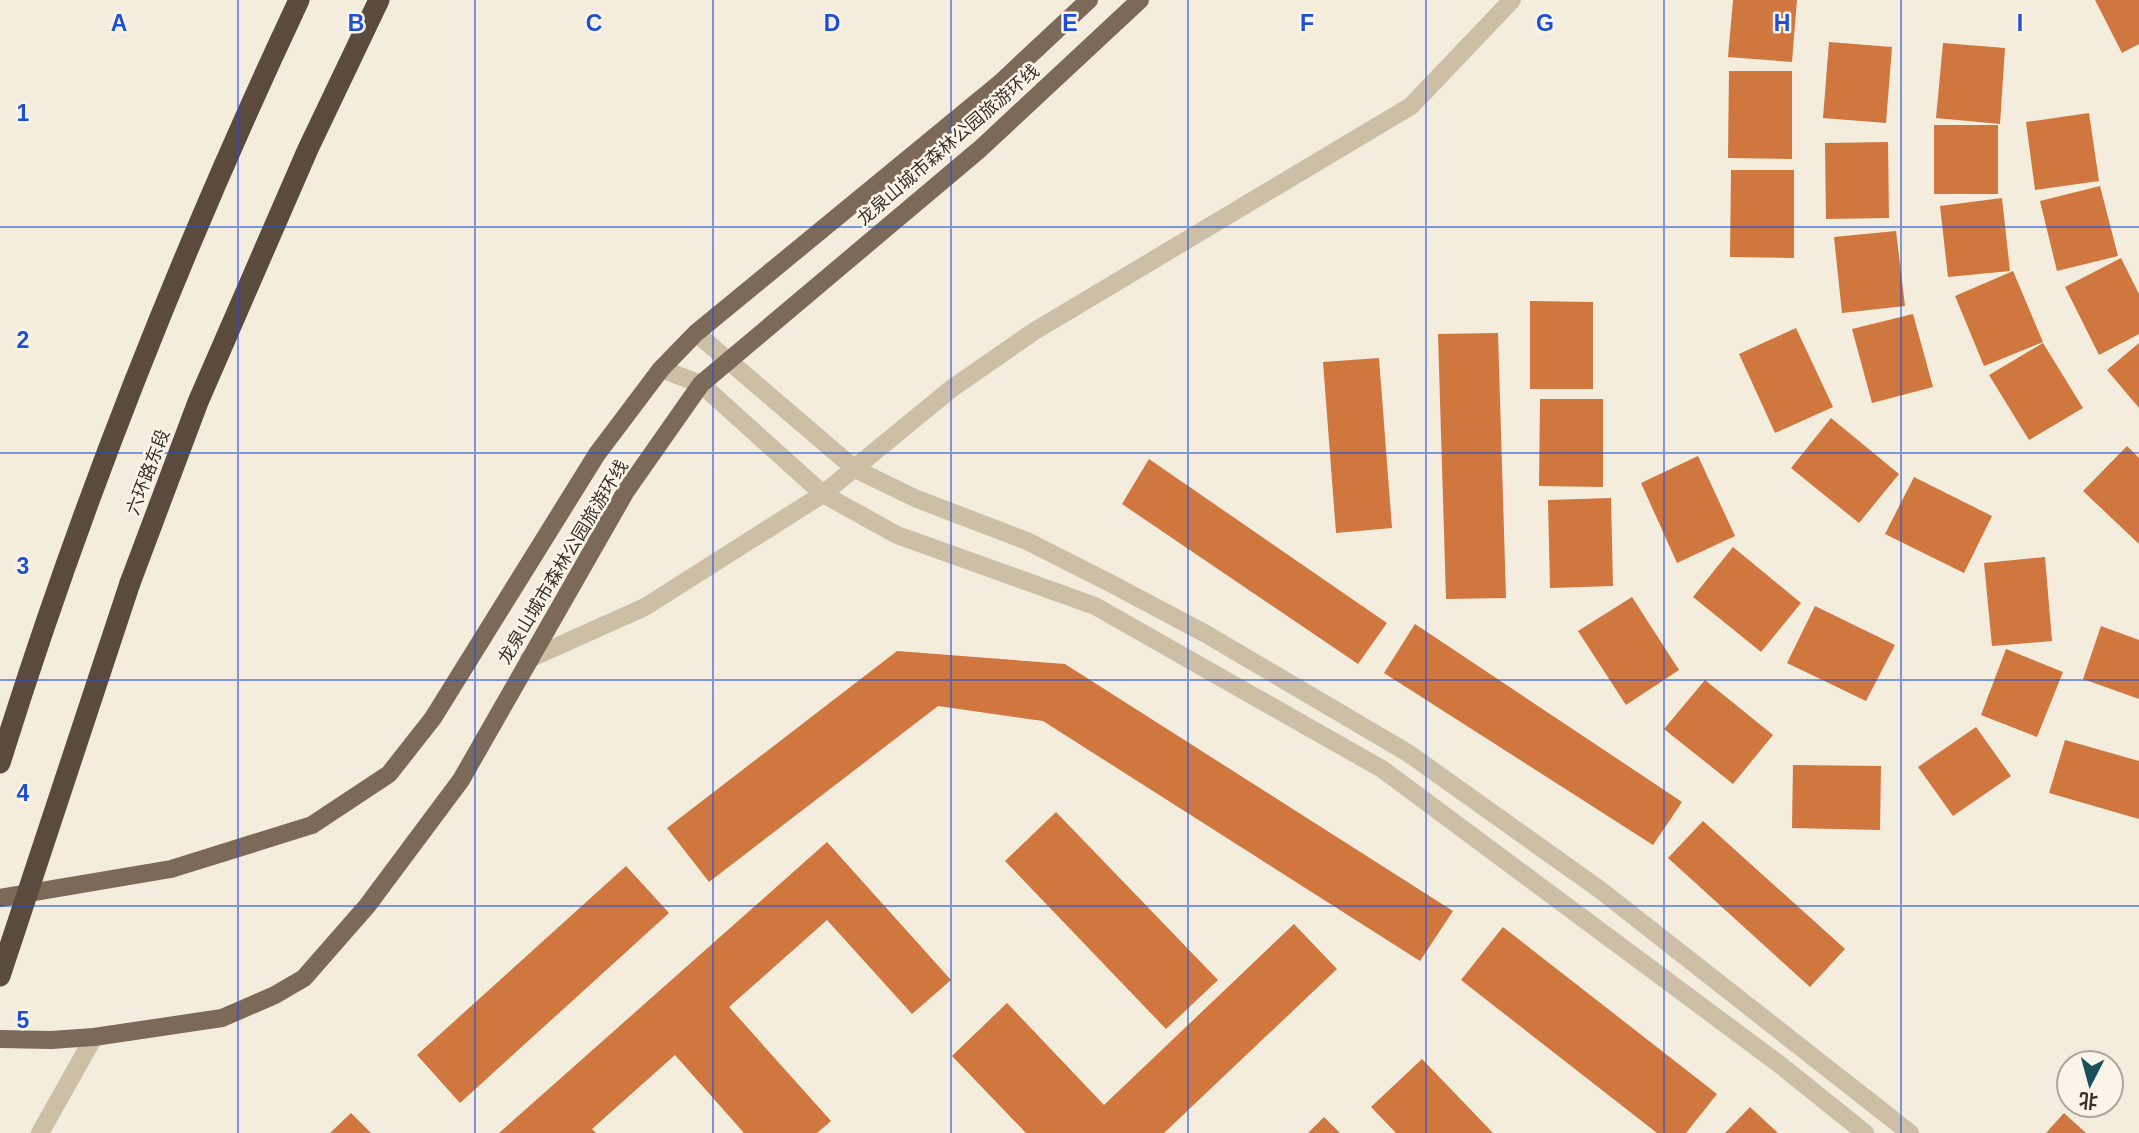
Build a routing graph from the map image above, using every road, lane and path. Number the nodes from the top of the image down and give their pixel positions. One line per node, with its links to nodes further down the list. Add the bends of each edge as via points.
1 (299, 0): 13 (highway, via 150,346 30,665)
2 (379, 0): 15 (highway, 六环路东段, bridge, via 308,149 198,402 130,583)
3 (1089, 0): 6 (main road, 龙泉山城市森林公园旅游环线, via 999,83)
4 (1140, 0): 7 (main road, 龙泉山城市森林公园旅游环线, via 979,149)
5 (1512, 0): 10 (street, via 1411,107 1033,332 951,389)
6 (696, 333): 7 (street); 8 (main road, 龙泉山城市森林公园旅游环线)
7 (731, 361): 9 (main road, 龙泉山城市森林公园旅游环线); 10 (street)
8 (661, 369): 9 (street); 14 (main road, 龙泉山城市森林公园旅游环线, via 597,454 433,718 389,774 312,825 171,870)
9 (701, 384): 11 (street); 12 (main road, 龙泉山城市森林公园旅游环线, via 626,491)
10 (855, 469): 11 (street); 20 (street, via 917,499 1027,541 1098,577 1206,634 1408,753 1599,889)
11 (823, 494): 12 (street, via 645,607); 19 (street, via 897,535 1095,606 1382,768)
12 (529, 659): 16 (main road, 龙泉山城市森林公园旅游环线, via 461,780 367,906 304,978 222,1018)
13 (0, 763)
14 (0, 898)
15 (0, 976)
16 (94, 1037): 17 (main road, 龙泉山城市森林公园旅游环线); 18 (street)
17 (0, 1039)
18 (40, 1133)
19 (1866, 1133)
20 (1910, 1133)

